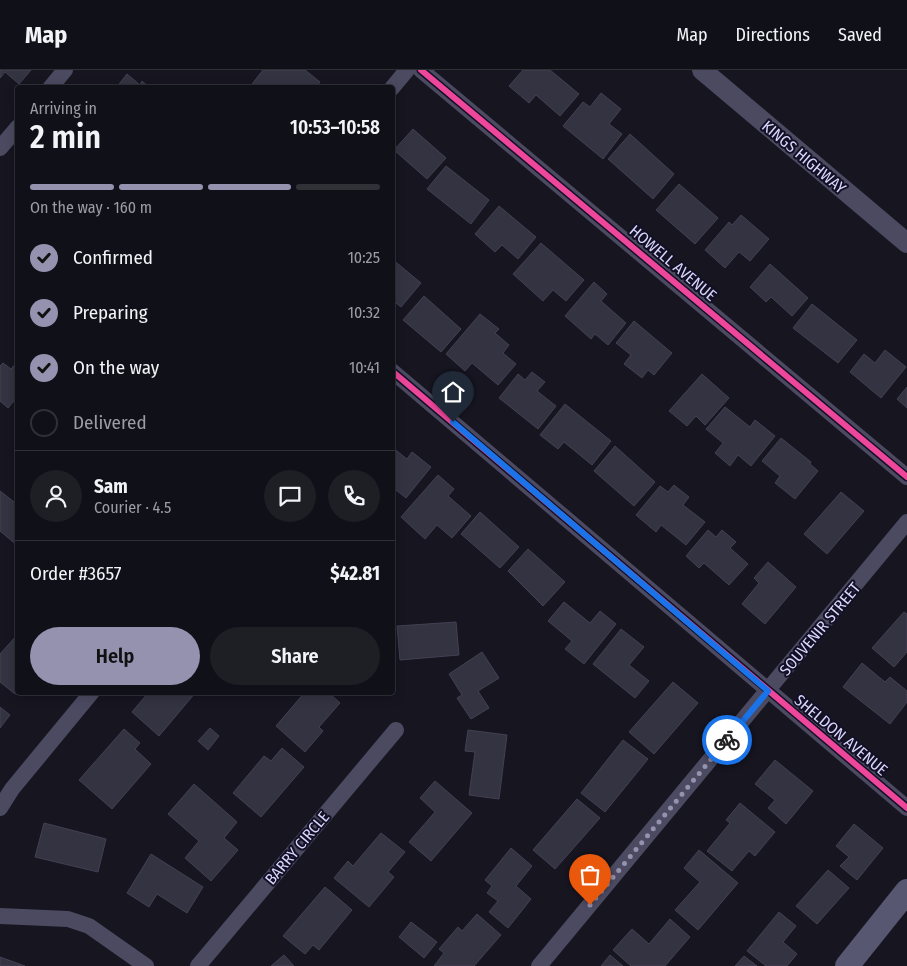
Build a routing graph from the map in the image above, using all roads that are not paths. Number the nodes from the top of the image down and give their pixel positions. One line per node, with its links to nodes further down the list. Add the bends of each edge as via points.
1 (65, 70): 5 (street)
2 (406, 70): 6 (street)
3 (421, 70): 11 (street, HOWELL AVENUE)
4 (702, 70): 9 (street, KINGS HIGHWAY)
5 (52, 85)
6 (394, 85)
7 (15, 130): 8 (street)
8 (0, 148)
9 (907, 243)
10 (395, 374): 13 (street, SHELDON AVENUE)
11 (907, 477)
12 (907, 522): 13 (street, SOUVENIR STREET)
13 (768, 691): 17 (street, SHELDON AVENUE); 22 (street, SOUVENIR STREET)
14 (90, 695): 16 (street)
15 (396, 730): 21 (street, BARRY CIRCLE)
16 (0, 808)
17 (907, 808)
18 (907, 891): 23 (main road)
19 (0, 916): 20 (street, via 58,918 89,926)
20 (146, 966)
21 (198, 966)
22 (539, 966)
23 (846, 966)

